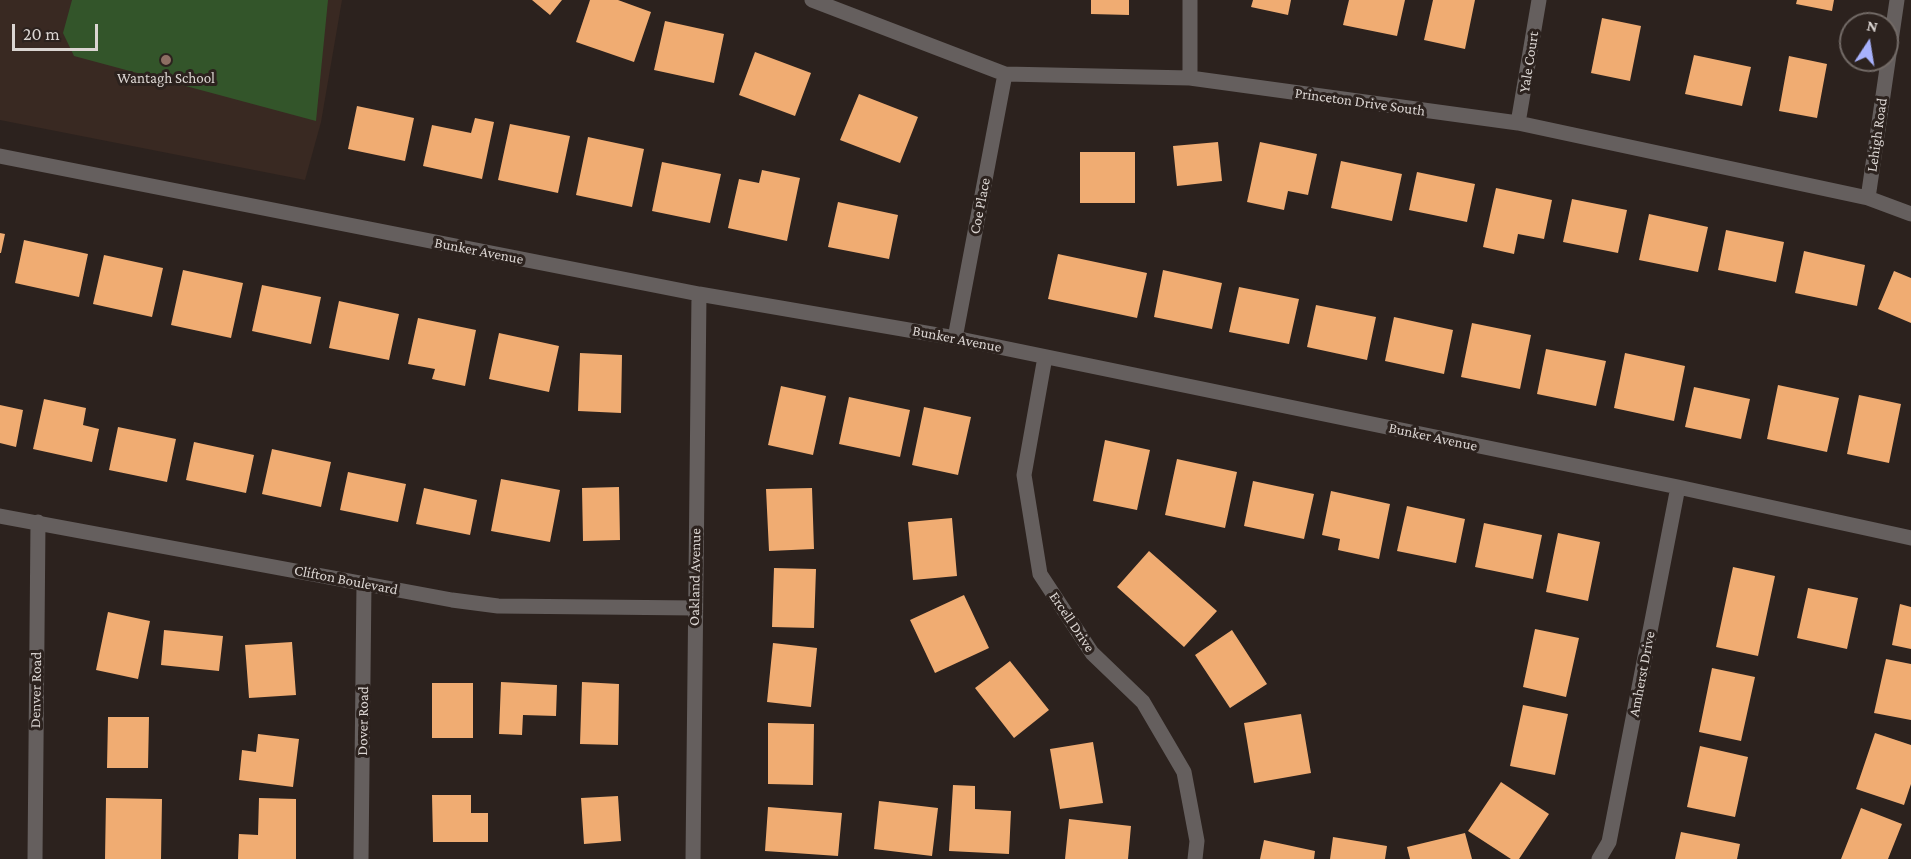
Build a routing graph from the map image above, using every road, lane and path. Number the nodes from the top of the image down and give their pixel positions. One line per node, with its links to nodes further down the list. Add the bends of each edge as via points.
1 (1190, 0): 6 (street)
2 (1539, 0): 7 (street, Yale Court)
3 (1897, 0): 9 (street, Lehigh Road)
4 (816, 1): 5 (street, Princeton Drive South)
5 (1005, 74): 6 (street, Princeton Drive South); 12 (street, Coe Place)
6 (1191, 78): 7 (street, Princeton Drive South)
7 (1518, 123): 9 (street, Princeton Drive South)
8 (0, 156): 11 (street, Bunker Avenue)
9 (1868, 198): 10 (street, Princeton Drive South)
10 (1911, 214)
11 (699, 294): 12 (street, Bunker Avenue); 19 (street, Oakland Avenue)
12 (955, 338): 13 (street, Bunker Avenue)
13 (1045, 357): 14 (street, Bunker Avenue); 23 (street, Ercell Drive, via 1024,475 1040,574 1092,652 1143,702 1184,772 1197,841)
14 (1678, 487): 17 (street, Bunker Avenue); 24 (street, Amherst Drive, via 1609,843)
15 (0, 516): 16 (street, Clifton Boulevard)
16 (38, 522): 18 (street, Clifton Boulevard); 20 (street, Denver Road)
17 (1911, 538)
18 (364, 583): 19 (street, Clifton Boulevard, via 498,606); 21 (street, Dover Road)
19 (695, 608): 22 (street, Oakland Avenue)
20 (35, 859)
21 (361, 859)
22 (693, 859)
23 (1195, 859)
24 (1599, 859)

